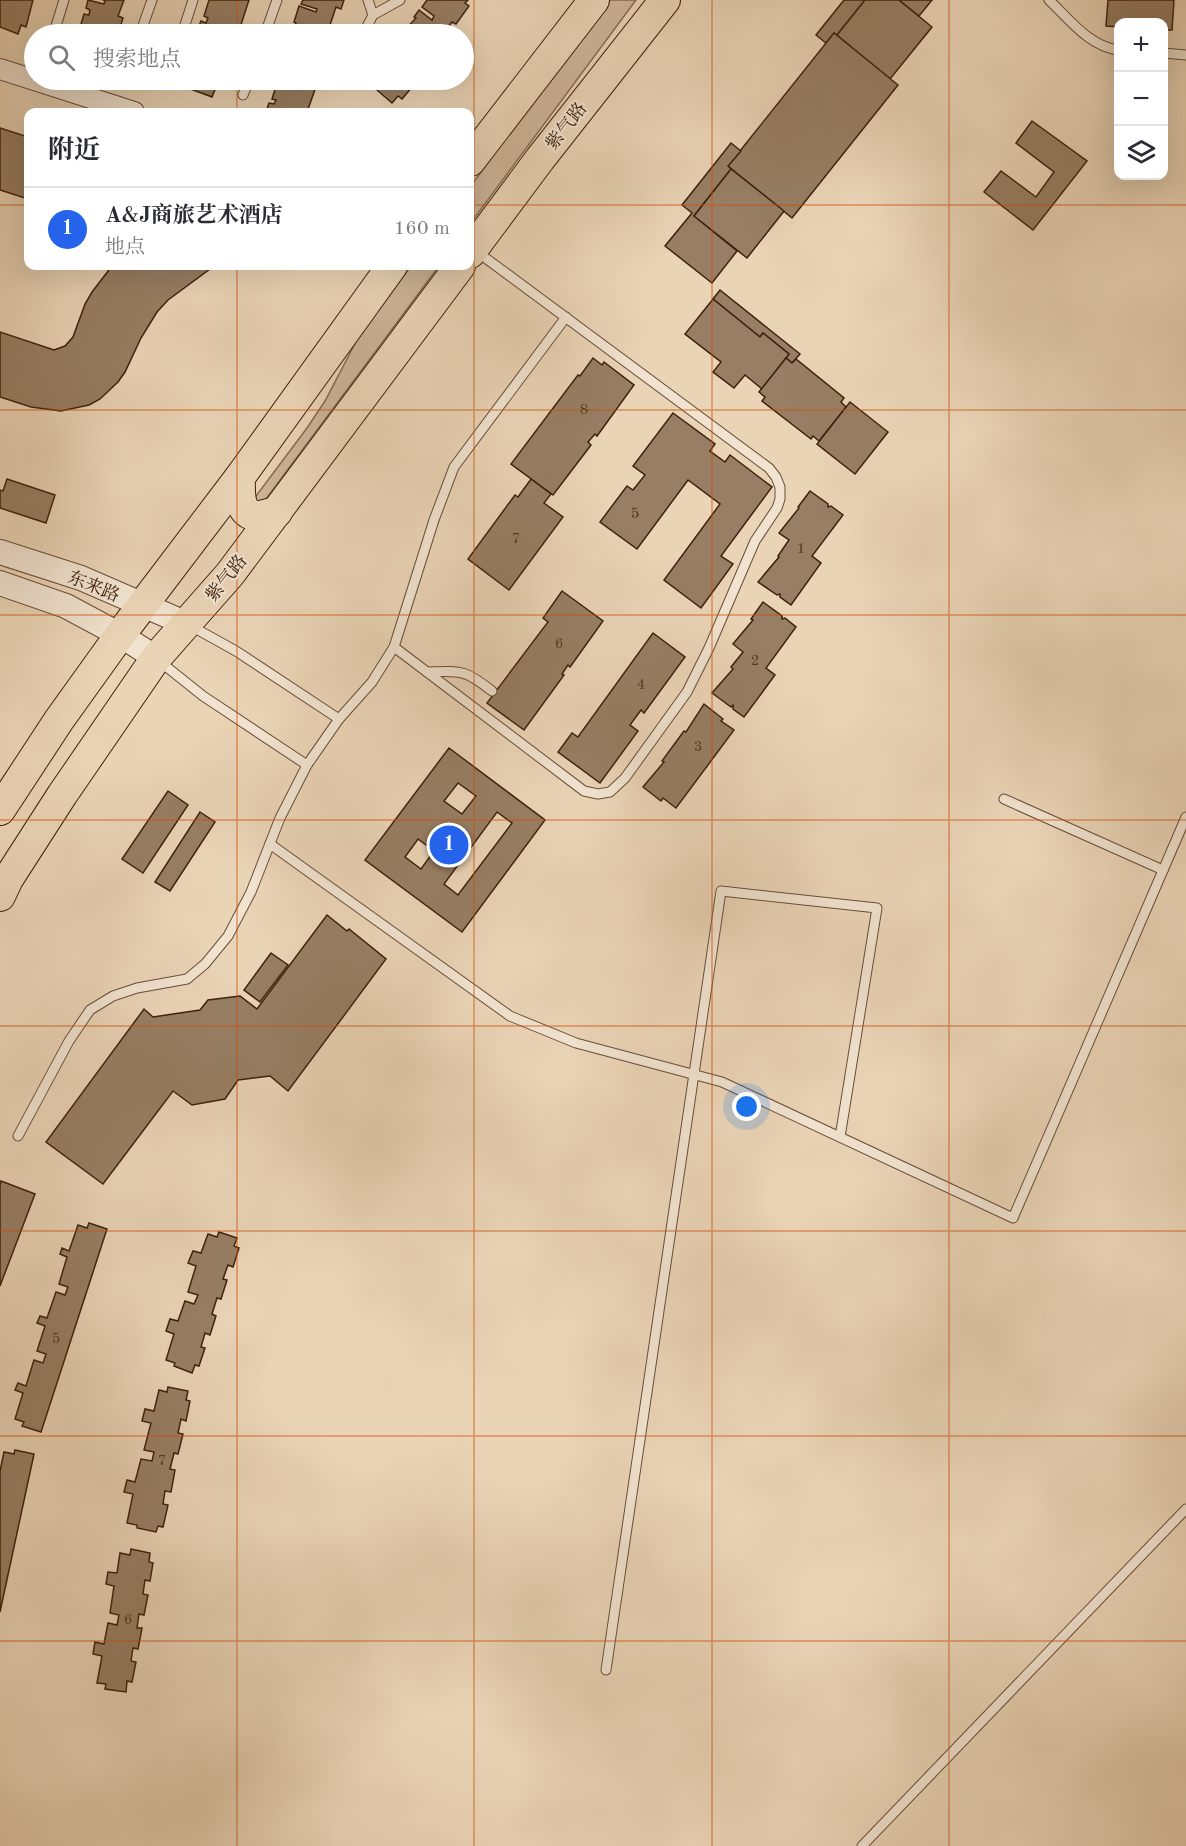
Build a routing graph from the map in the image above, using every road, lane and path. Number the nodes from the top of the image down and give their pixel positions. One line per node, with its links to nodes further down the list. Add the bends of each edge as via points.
1 (64, 0): 11 (lane)
2 (152, 0): 12 (lane)
3 (193, 0): 13 (lane)
4 (277, 0): 14 (lane)
5 (368, 0): 10 (lane)
6 (400, 0): 10 (lane)
7 (594, 0): 25 (main road)
8 (665, 0): 26 (main road, 紫气路)
9 (1049, 0): 16 (lane, via 1088,38)
10 (373, 15): 15 (lane)
11 (57, 24)
12 (144, 24)
13 (185, 24)
14 (269, 24)
15 (368, 24)
16 (1114, 49)
17 (1168, 53): 18 (lane)
18 (1186, 55)
19 (0, 69): 20 (street)
20 (24, 77)
21 (65, 90): 24 (street)
22 (245, 90): 23 (lane)
23 (243, 96)
24 (122, 108)
25 (474, 156)
26 (474, 248)
27 (474, 260): 30 (lane)
28 (389, 270): 31 (main road)
29 (458, 270): 32 (main road, 紫气路)
30 (566, 317): 38 (lane, via 454,466); 40 (lane, via 769,468 780,487 777,508 755,541 687,692 625,778 610,792 584,791)
31 (240, 477): 32 (main road, via 240,501 247,512 257,516); 35 (main road)
32 (277, 512): 36 (main road, 紫气路)
33 (0, 552): 35 (street, 东来路, via 81,578)
34 (0, 583): 37 (street, 东来路, via 66,606)
35 (143, 606): 36 (street, 东来路); 37 (main road)
36 (187, 624): 39 (main road, 紫气路); 42 (lane, via 236,651)
37 (120, 635): 39 (street, 东来路); 44 (main road)
38 (394, 647): 40 (lane); 42 (lane, via 372,682)
39 (156, 658): 43 (lane, via 203,696); 45 (main road, 紫气路)
40 (427, 672): 41 (lane, via 457,671 472,676)
41 (492, 691)
42 (339, 719): 43 (lane)
43 (307, 765): 49 (lane)
44 (26, 770): 45 (main road, via 51,769 60,779); 47 (main road)
45 (62, 795): 51 (main road, 紫气路)
46 (1004, 799): 50 (lane)
47 (0, 810)
48 (1186, 817): 50 (lane)
49 (270, 844): 52 (lane, via 510,1016 576,1043); 53 (lane, via 228,936 205,964 187,979 137,988 90,1010)
50 (1163, 870): 54 (lane, via 1013,1218)
51 (0, 896)
52 (694, 1074): 54 (lane, via 722,1082); 54 (lane, via 721,891 877,908); 56 (lane)
53 (18, 1136)
54 (840, 1137)
55 (1186, 1509): 57 (lane)
56 (606, 1670)
57 (862, 1846)

